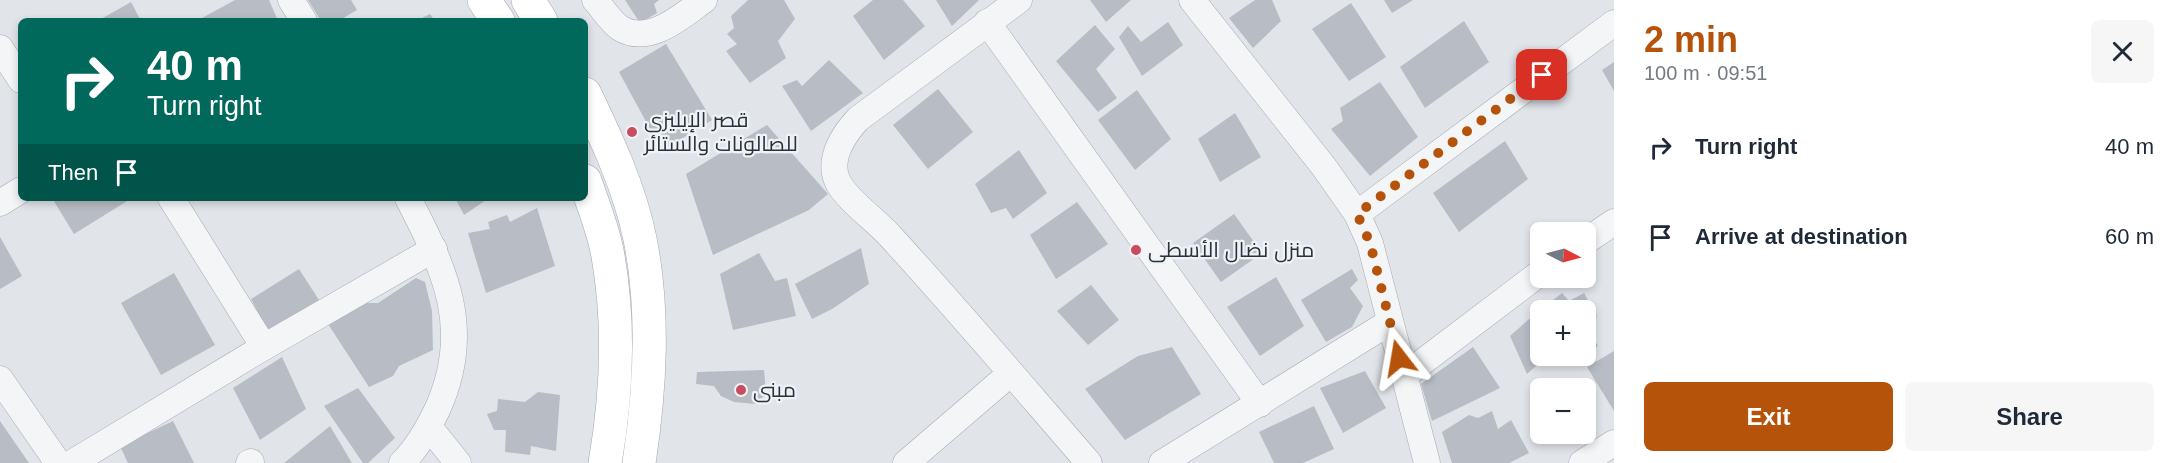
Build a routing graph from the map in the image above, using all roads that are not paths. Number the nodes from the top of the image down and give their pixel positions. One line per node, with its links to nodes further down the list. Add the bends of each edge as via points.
1 (291, 0): 8 (street)
2 (484, 0): 9 (main road)
3 (528, 0): 10 (main road)
4 (595, 0): 5 (street, via 619,28 633,33 665,28)
5 (704, 0)
6 (1018, 0): 11 (street)
7 (1192, 0): 21 (street)
8 (302, 18)
9 (496, 18)
10 (539, 18)
11 (987, 22): 28 (street, via 858,119 844,134 835,166 837,181 848,195 889,234); 31 (street)
12 (1614, 23): 21 (street)
13 (0, 48): 14 (street)
14 (18, 75)
15 (588, 100): 39 (main road, via 614,154 640,239 650,330 647,411)
16 (588, 191): 38 (main road, via 608,255 616,341 614,413)
17 (18, 192): 20 (street)
18 (173, 201): 27 (street)
19 (410, 201): 24 (street)
20 (0, 203)
21 (1357, 214): 26 (street, via 1370,243)
22 (1614, 222): 23 (street)
23 (1596, 234)
24 (434, 249): 27 (street); 32 (street, via 450,296 455,340 454,365)
25 (1530, 281): 29 (street)
26 (1390, 322): 29 (street); 31 (street)
27 (264, 347): 35 (street)
28 (1011, 372): 40 (street); 41 (street)
29 (1404, 376): 43 (street)
30 (0, 379): 34 (street)
31 (1260, 404): 42 (street)
32 (429, 427): 36 (street); 37 (street)
33 (1614, 443): 44 (street)
34 (58, 463)
35 (72, 463)
36 (402, 463)
37 (458, 463)
38 (605, 463)
39 (639, 463)
40 (906, 463)
41 (1089, 463)
42 (1162, 463)
43 (1427, 463)
44 (1582, 463)

